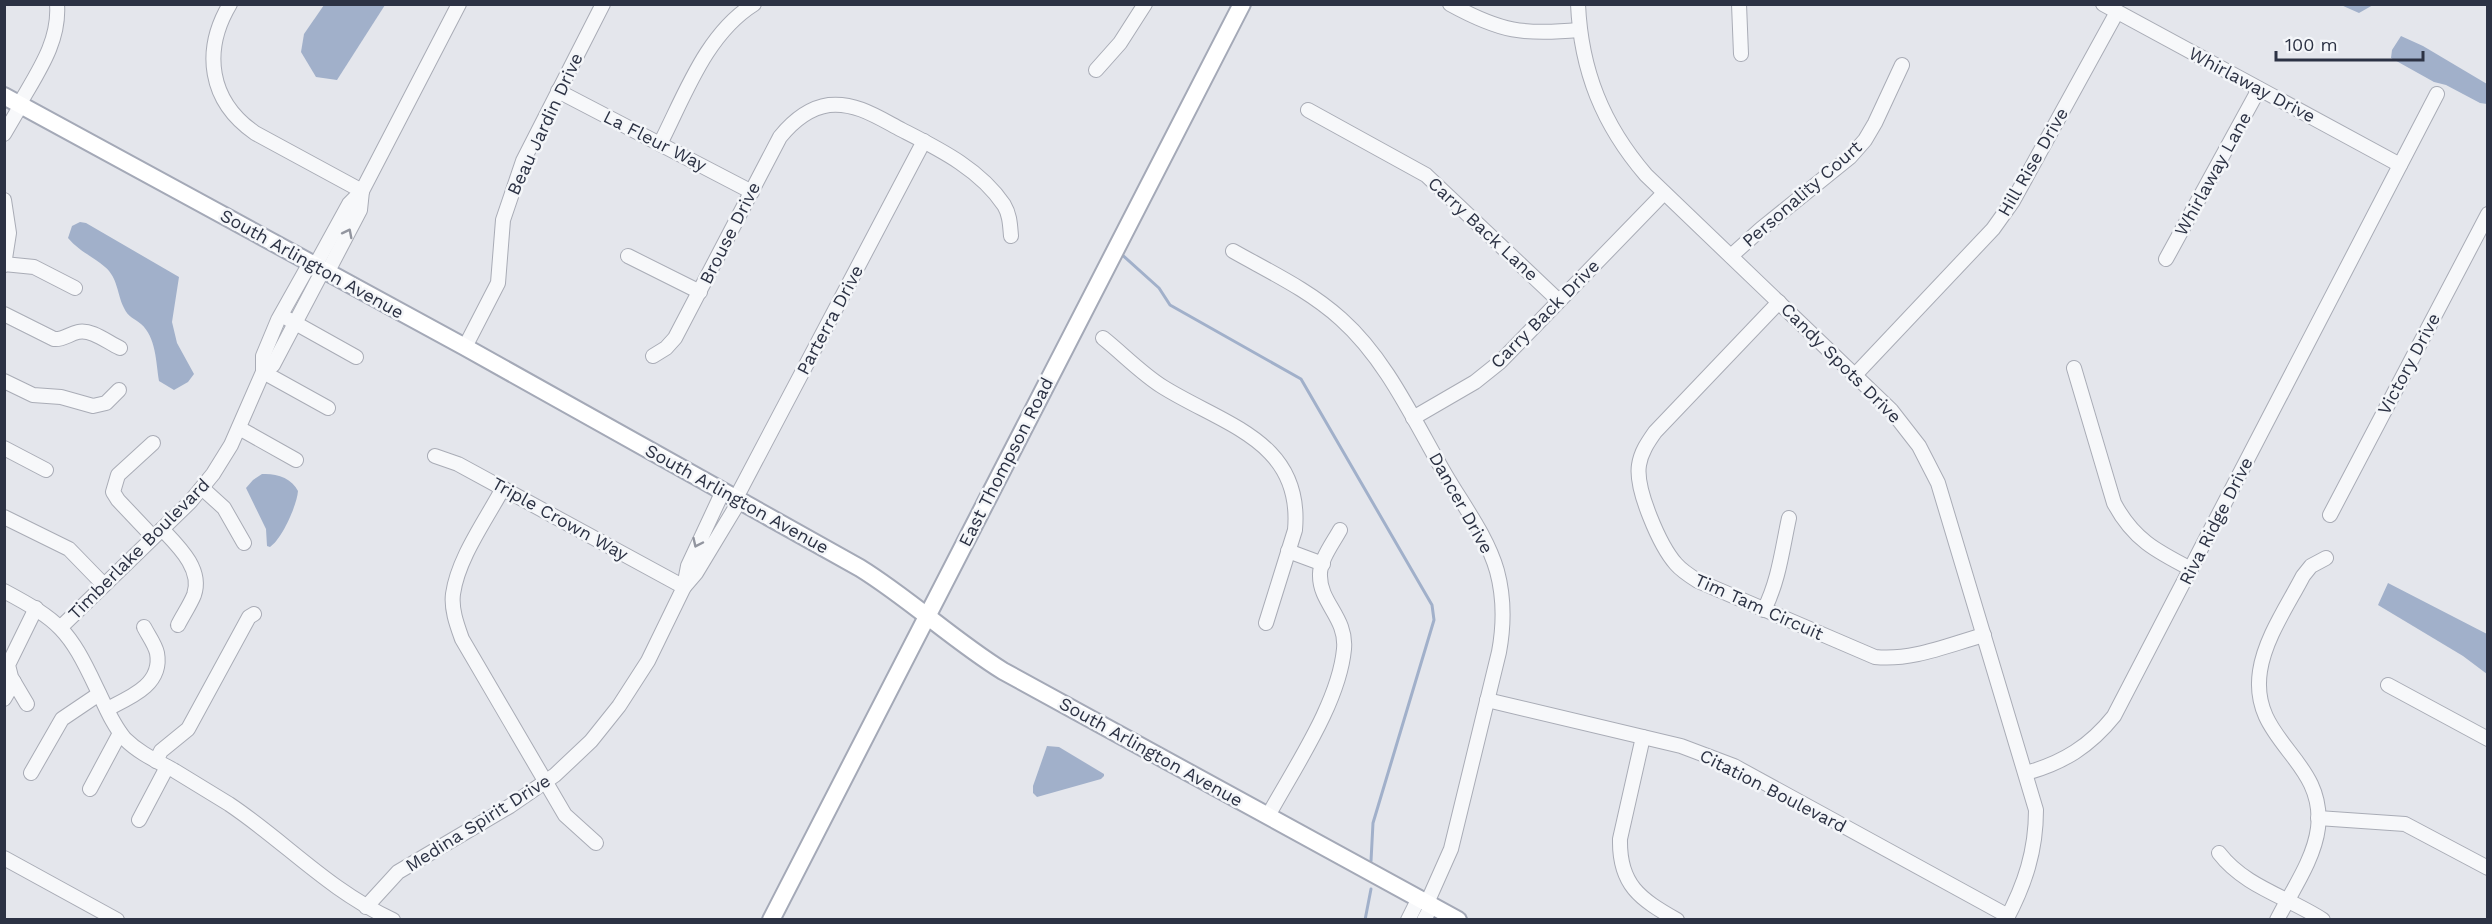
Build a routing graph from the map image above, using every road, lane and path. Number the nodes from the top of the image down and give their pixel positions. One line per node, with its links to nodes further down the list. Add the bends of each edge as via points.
1 (57, 4): 20 (street, via 53,40)
2 (230, 4): 26 (street, via 216,33 213,64 228,107 255,133)
3 (459, 4): 26 (street)
4 (603, 4): 18 (street, Beau Jardin Drive)
5 (754, 4): 24 (street, via 713,43)
6 (1145, 4): 16 (street, via 1120,43)
7 (1242, 4): 82 (main road, East Thompson Road)
8 (1450, 4): 13 (street, via 1494,26 1516,32)
9 (1578, 4): 13 (street, Candy Spots Drive)
10 (1739, 4): 14 (street)
11 (2103, 4): 12 (street, Whirlaway Drive)
12 (2116, 12): 17 (street, Whirlaway Drive); 52 (street, Hill Rise Drive, via 2007,210)
13 (1579, 30): 28 (street, Candy Spots Drive, via 1591,82 1606,120 1631,158)
14 (1741, 54)
15 (1902, 65): 34 (street, Personality Court, via 1875,123 1850,157)
16 (1096, 70)
17 (2259, 89): 25 (street, Whirlaway Drive); 35 (street, Whirlaway Lane)
18 (558, 92): 24 (street, La Fleur Way); 46 (street, Beau Jardin Drive, via 507,205 496,290)
19 (2437, 94): 25 (street, Riva Ridge Drive)
20 (11, 101): 22 (street); 37 (main road, South Arlington Avenue)
21 (1308, 110): 40 (street, Carry Back Lane, via 1426,175)
22 (4, 134)
23 (924, 141): 27 (street, Brouse Drive, via 855,108 827,106 809,111 780,136); 31 (street, via 959,161 987,185 1006,210); 65 (street, Parterra Drive)
24 (660, 144): 27 (street, La Fleur Way)
25 (2400, 165): 75 (street, Riva Ridge Drive)
26 (362, 191): 37 (street, via 360,210)
27 (752, 192): 39 (street, Brouse Drive)
28 (1664, 193): 34 (street, Candy Spots Drive); 40 (street, Carry Back Drive)
29 (4, 200): 36 (street, via 9,233)
30 (2487, 214): 66 (street, Victory Drive)
31 (1011, 236)
32 (1233, 251): 56 (street, Dancer Drive, via 1306,292 1342,320 1373,354)
33 (628, 256): 39 (street)
34 (1731, 256): 41 (street, Candy Spots Drive)
35 (2166, 259)
36 (5, 263): 38 (street, via 34,267)
37 (319, 268): 43 (street); 44 (street); 46 (main road, South Arlington Avenue)
38 (75, 288)
39 (700, 292): 48 (street, Brouse Drive, via 675,338)
40 (1559, 301): 56 (street, Carry Back Drive, via 1500,362)
41 (1779, 302): 52 (street, Candy Spots Drive); 80 (street, Tim Tam Circuit, via 1655,432 1639,465 1643,497 1676,564 1698,581)
42 (4, 314): 47 (street, via 54,339 86,332)
43 (281, 315): 44 (street); 51 (street, via 263,356)
44 (294, 323): 49 (street); 51 (street, via 273,365)
45 (1103, 338): 72 (street, via 1162,386 1250,435 1275,456 1291,484 1296,507 1295,530)
46 (465, 347): 65 (main road, South Arlington Avenue)
47 (120, 348)
48 (653, 356)
49 (356, 357)
50 (2074, 368): 75 (street, via 2122,519 2148,545)
51 (263, 372): 55 (street); 57 (street, Timberlake Boulevard)
52 (1855, 375): 87 (street, Candy Spots Drive, via 1907,429 1929,463 1942,493)
53 (4, 381): 54 (street, via 33,395 68,398 93,406 106,403)
54 (119, 390)
55 (328, 408)
56 (1413, 418): 92 (street, Dancer Drive, via 1483,538 1499,580 1502,639)
57 (238, 428): 61 (street); 63 (street, Timberlake Boulevard)
58 (153, 443): 70 (street, via 118,475 113,489 114,496)
59 (4, 448): 62 (street)
60 (435, 456): 64 (street, Triple Crown Way)
61 (296, 460)
62 (46, 470)
63 (202, 488): 70 (street, Timberlake Boulevard); 71 (street, via 224,508)
64 (503, 488): 77 (street, Triple Crown Way); 101 (street, via 459,571 453,596 454,619)
65 (733, 496): 77 (street, Medina Spirit Drive, via 696,573); 77 (street, Medina Spirit Drive, one-way to 77, via 688,566); 82 (main road, South Arlington Avenue, via 873,576)
66 (2330, 515)
67 (4, 517): 76 (street, via 69,549)
68 (1789, 518): 80 (street, via 1782,563)
69 (1341, 530): 74 (street)
70 (157, 533): 76 (street, Timberlake Boulevard); 84 (street, via 182,552 196,579 194,595)
71 (244, 543)
72 (1288, 551): 74 (street); 83 (street)
73 (2326, 558): 104 (street, via 2303,576 2266,649 2259,683 2261,703 2272,731 2301,765 2314,788)
74 (1323, 564): 103 (street, via 1322,590 1342,624 1344,651 1326,710)
75 (2191, 569): 99 (street, Riva Ridge Drive, via 2106,725 2082,749 2061,761)
76 (104, 585): 85 (street, Timberlake Boulevard)
77 (684, 587): 101 (street, Medina Spirit Drive, via 648,661 619,706 591,741)
78 (4, 591): 79 (street)
79 (36, 608): 85 (street); 88 (street, via 10,657 9,670)
80 (1764, 610): 87 (street, Tim Tam Circuit, via 1875,657 1908,657)
81 (254, 614): 98 (street, via 188,729 161,751)
82 (927, 615): 103 (main road, South Arlington Avenue, via 1008,674); 116 (main road, East Thompson Road)
83 (1266, 623)
84 (178, 625)
85 (61, 627): 90 (street, via 75,644)
86 (144, 627): 94 (street, via 157,654 153,676 143,690)
87 (1984, 635): 99 (street, Candy Spots Drive)
88 (14, 682): 91 (street); 93 (street)
89 (2388, 685): 97 (street)
90 (99, 694): 94 (street); 100 (street, via 62,719)
91 (4, 699)
92 (1487, 700): 96 (street, Citation Boulevard); 111 (street, Dancer Drive, via 1451,849)
93 (27, 704)
94 (107, 709): 95 (street)
95 (120, 733): 98 (street, via 137,750); 102 (street)
96 (1643, 737): 113 (street, Citation Boulevard, via 1695,750 1734,766); 119 (street, via 1620,853 1626,876 1640,897)
97 (2487, 740)
98 (162, 764): 105 (street); 112 (street, via 250,818 327,882)
99 (2026, 772): 113 (street, via 2036,810 2034,844 2030,867)
100 (31, 773)
101 (546, 782): 106 (street, via 565,815); 112 (street, Medina Spirit Drive, via 398,872)
102 (90, 789)
103 (1268, 816): 111 (main road, South Arlington Avenue)
104 (2318, 818): 109 (street, via 2405,824); 110 (street, via 2312,851)
105 (139, 820)
106 (596, 843)
107 (2219, 853): 110 (street, via 2241,876)
108 (4, 858): 114 (street)
109 (2487, 867)
110 (2287, 900): 120 (street); 121 (street)
111 (1426, 906): 117 (street, Dancer Drive); 118 (main road, South Arlington Avenue)
112 (366, 907): 115 (street)
113 (2007, 918)
114 (117, 920)
115 (393, 920)
116 (771, 920)
117 (1408, 920)
118 (1458, 920)
119 (1677, 920)
120 (2277, 920)
121 (2323, 920)

